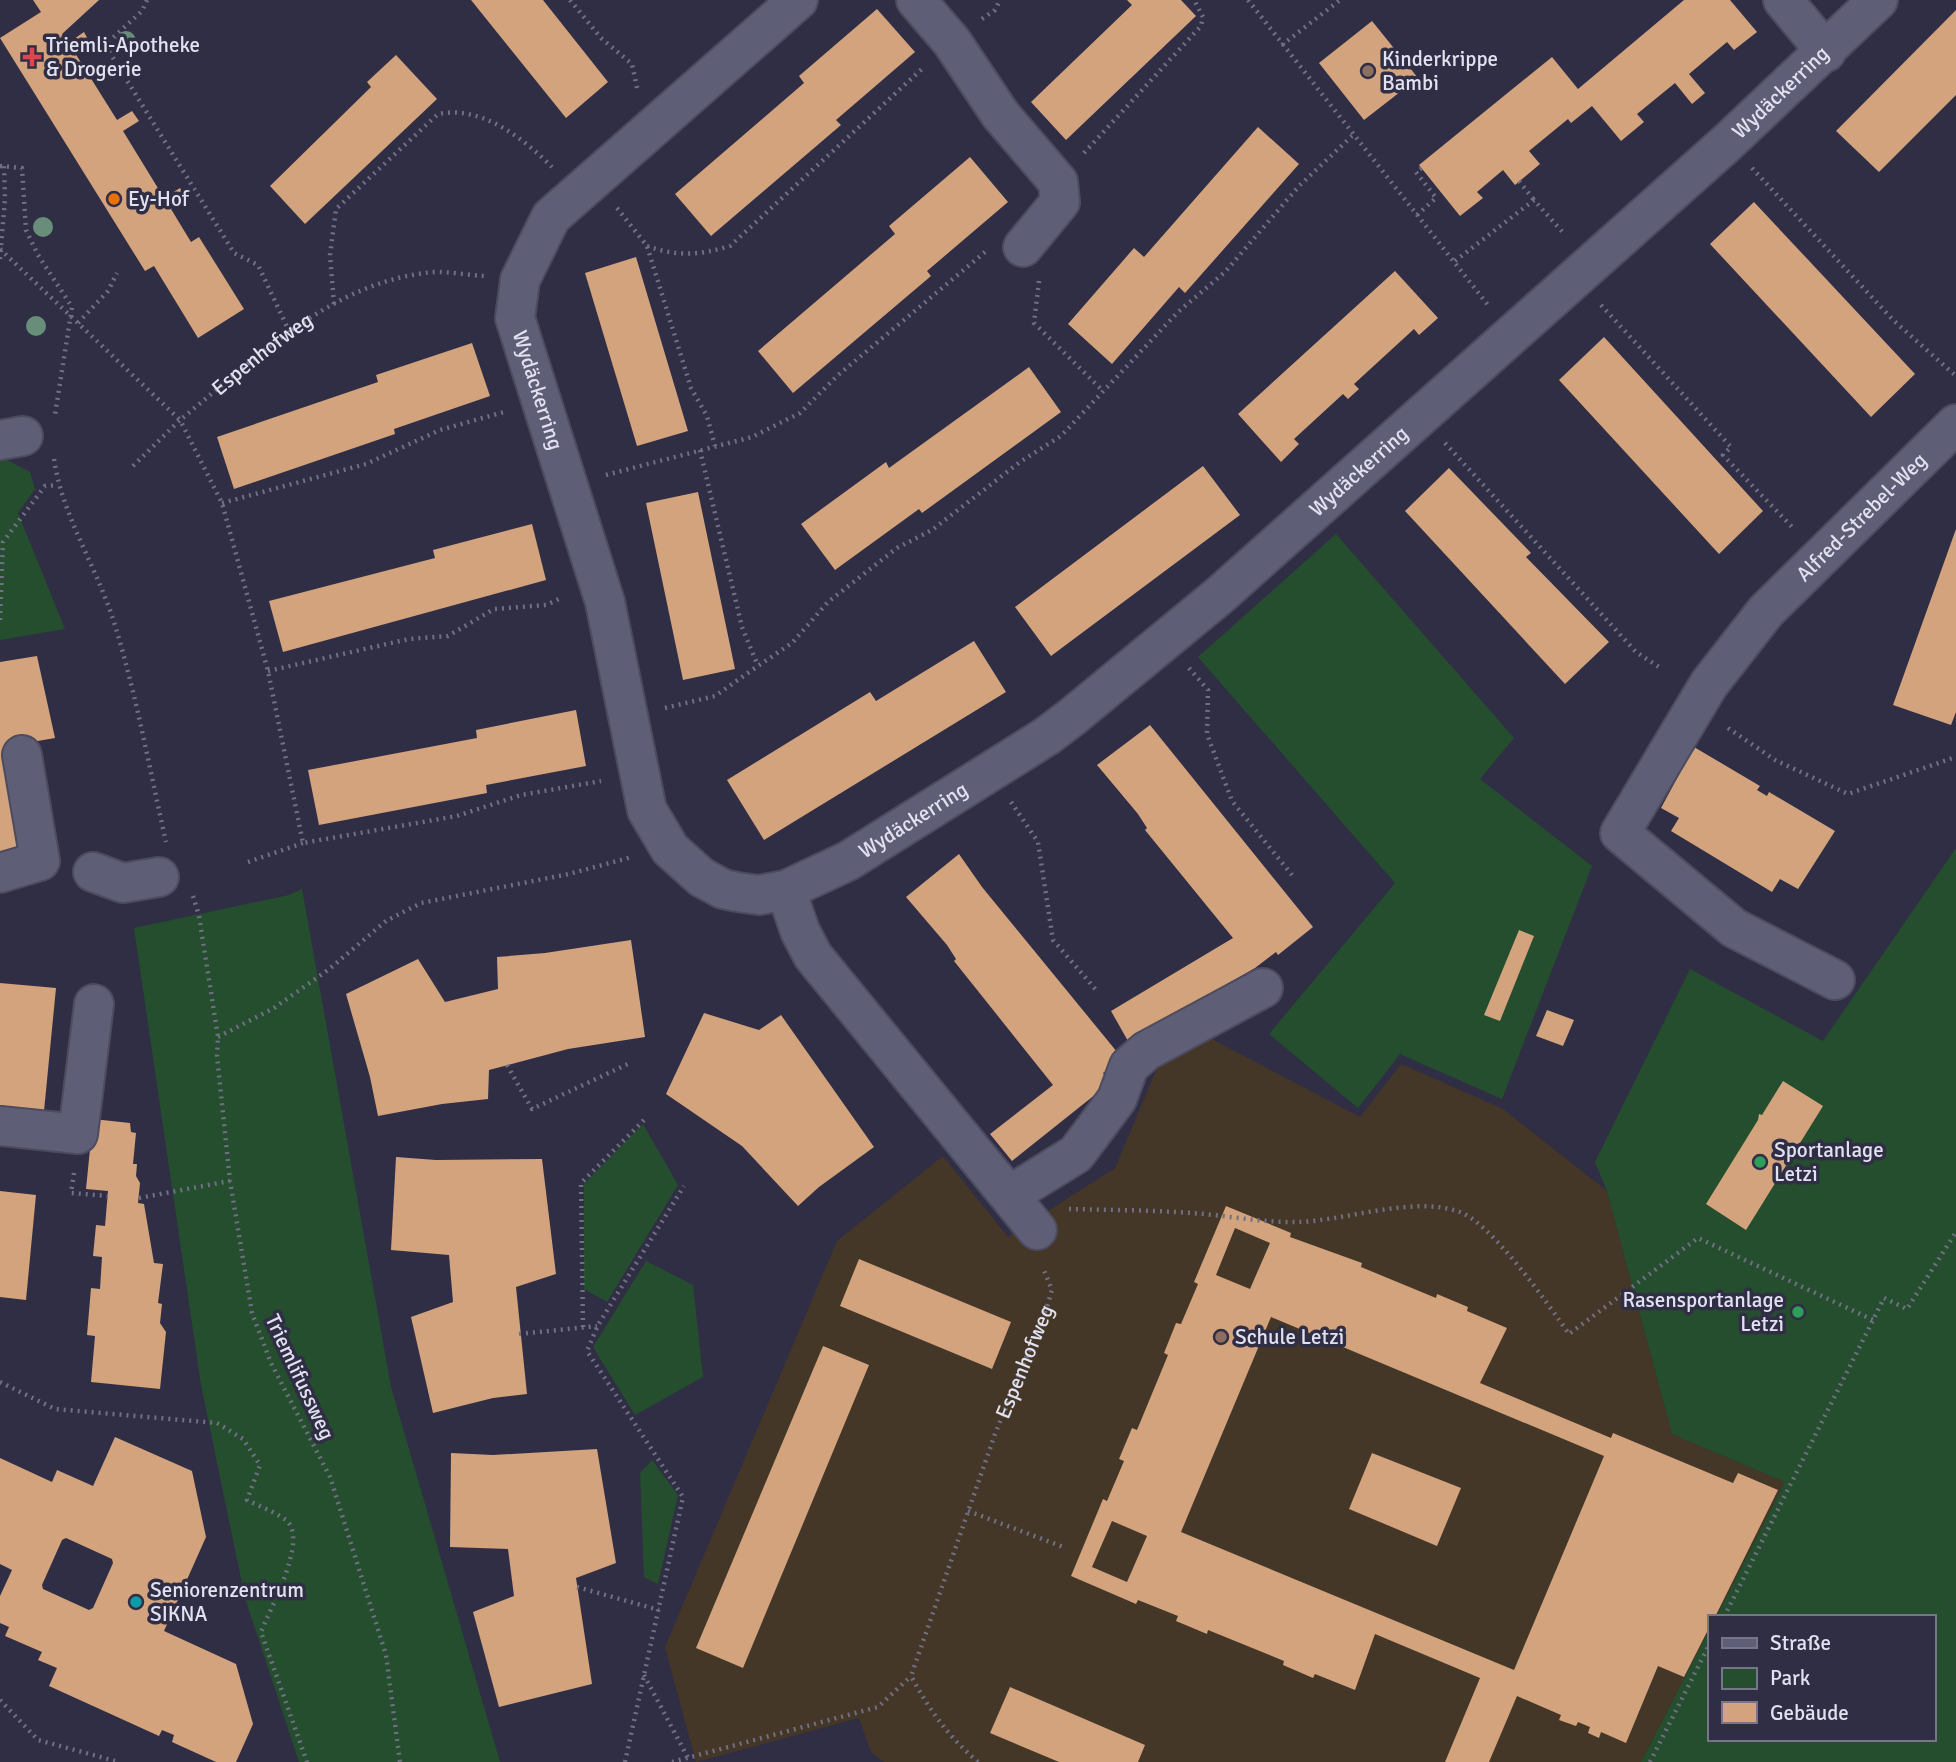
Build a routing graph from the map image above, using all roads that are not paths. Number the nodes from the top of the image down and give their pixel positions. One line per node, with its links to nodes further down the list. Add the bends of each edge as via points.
1 (798, 0): 12 (street, Wydäckerring, via 551,216 520,280 515,318 606,602 648,810 670,849 723,890 759,895)
2 (916, 0): 6 (street, via 952,42 999,114 1058,182 1060,202)
3 (1783, 0): 5 (street)
4 (1878, 0): 5 (street, Wydäckerring)
5 (1826, 52): 12 (street, Wydäckerring, via 1220,595 1047,736 848,861)
6 (1008, 246)
7 (1956, 424): 13 (street, Alfred-Strebel-Weg, via 1766,611 1709,684 1620,833 1734,928)
8 (22, 755): 11 (street, via 40,861)
9 (172, 869): 10 (street, via 123,883)
10 (93, 872)
11 (0, 873)
12 (786, 890): 14 (street, via 813,956 1024,1213 1117,1099 1129,1066 1146,1051)
13 (1835, 980)
14 (1264, 988)
15 (94, 1004): 16 (street, via 78,1133)
16 (0, 1126)

